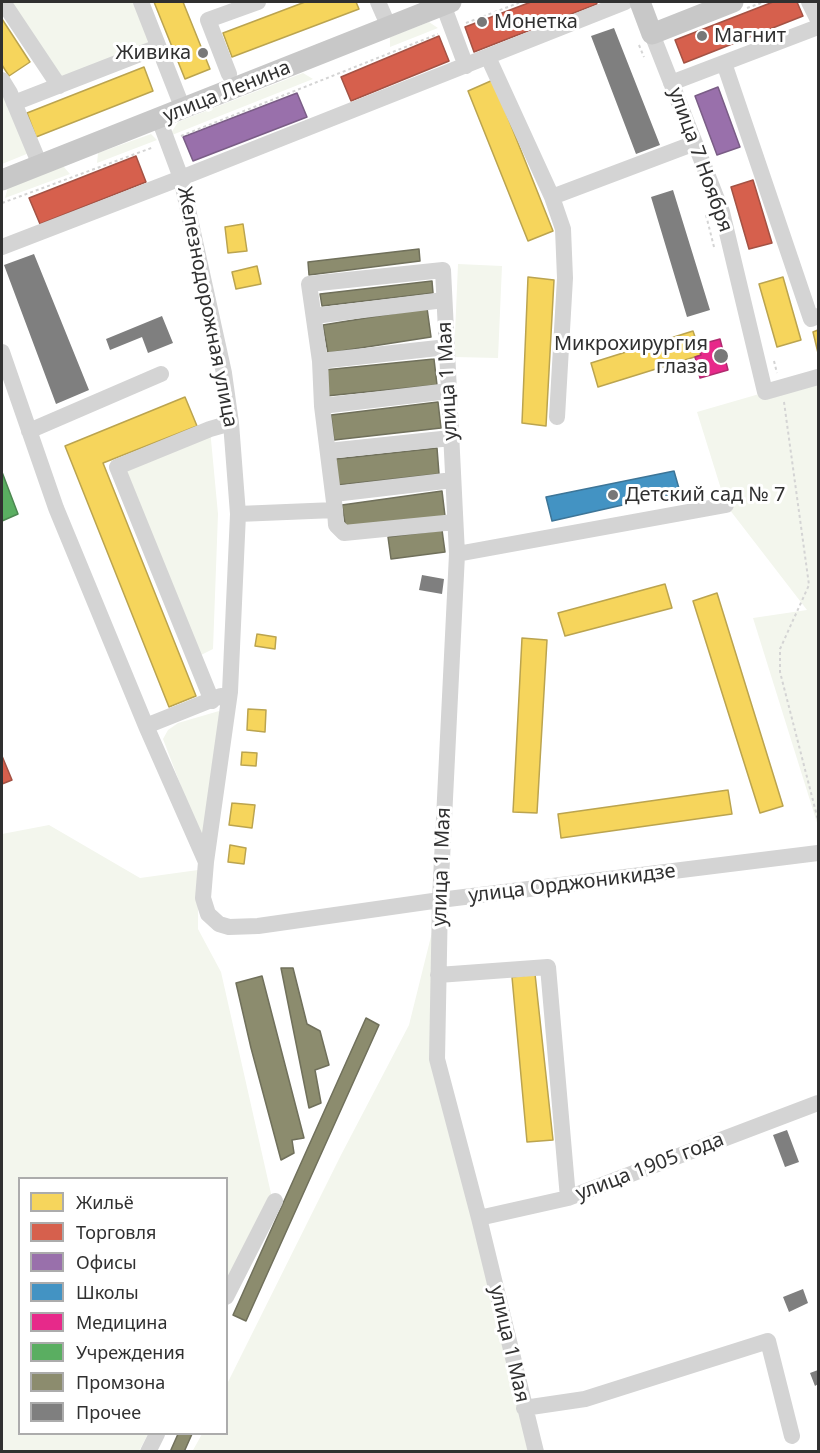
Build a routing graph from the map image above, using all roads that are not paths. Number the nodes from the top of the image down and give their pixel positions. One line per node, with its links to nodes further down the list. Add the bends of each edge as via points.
1 (3, 2): 21 (street)
2 (141, 2): 14 (street)
3 (258, 2): 18 (street, via 208,21)
4 (378, 2): 11 (street)
5 (625, 2): 15 (street)
6 (640, 2): 13 (main road, улица 7 Ноября)
7 (809, 2): 10 (street)
8 (446, 3): 11 (main road, улица Ленина); 17 (street)
9 (738, 6): 13 (main road)
10 (819, 20)
11 (389, 27): 23 (main road, улица Ленина)
12 (819, 27): 16 (street)
13 (646, 39): 20 (street, улица 7 Ноября)
14 (158, 47): 21 (street); 23 (street)
15 (488, 57): 17 (street); 29 (street)
16 (723, 63): 20 (street); 33 (street, via 811,319)
17 (466, 66): 27 (street)
18 (229, 74)
19 (2, 80): 22 (street)
20 (671, 82): 25 (street, улица 7 Ноября)
21 (59, 86): 22 (street)
22 (14, 103): 26 (street)
23 (183, 109): 24 (main road, улица Ленина)
24 (159, 118): 26 (main road, улица Ленина); 27 (street, Железнодорожная улица)
25 (695, 143): 29 (street); 38 (street, улица 7 Ноября, via 722,212 765,392)
26 (40, 165): 28 (main road, улица Ленина)
27 (181, 178): 30 (street); 42 (street, Железнодорожная улица, via 224,373)
28 (2, 180)
29 (552, 197): 41 (street, via 563,229 566,278)
30 (2, 246)
31 (444, 300): 32 (street); 32 (street, улица 1 Мая, via 443,270 309,284); 34 (street, улица 1 Мая)
32 (314, 316): 36 (street)
33 (819, 316)
34 (447, 347): 36 (street); 39 (street, улица 1 Мая)
35 (2, 352): 43 (street)
36 (320, 361): 40 (street)
37 (161, 375): 43 (street)
38 (819, 377)
39 (449, 391): 40 (street); 44 (street, улица 1 Мая)
40 (322, 405): 45 (street)
41 (557, 417)
42 (231, 423): 49 (street, Железнодорожная улица); 53 (street, via 117,467)
43 (29, 431): 54 (street, via 56,508)
44 (451, 438): 45 (street); 46 (street, улица 1 Мая)
45 (328, 452): 47 (street)
46 (453, 480): 47 (street); 50 (street, улица 1 Мая)
47 (335, 502): 49 (street); 50 (street, via 336,525 344,533)
48 (726, 505): 51 (street)
49 (238, 514): 52 (street, Железнодорожная улица)
50 (455, 522): 51 (street, улица 1 Мая)
51 (457, 554): 57 (street, улица 1 Мая)
52 (230, 692): 53 (street); 56 (street, Железнодорожная улица)
53 (212, 701): 54 (street)
54 (146, 726): 56 (street)
55 (819, 853): 57 (street, улица Орджоникидзе)
56 (206, 862): 58 (street, Железнодорожная улица, via 203,898 208,914)
57 (440, 900): 58 (street, улица Орджоникидзе, via 258,926); 59 (street, улица 1 Мая)
58 (219, 924)
59 (438, 975): 61 (street, via 548,968); 63 (street, улица 1 Мая, via 437,1059)
60 (819, 1104): 61 (street, улица 1905 года)
61 (568, 1198): 63 (street, улица 1905 года)
62 (275, 1201): 64 (street)
63 (479, 1218): 65 (street, улица 1 Мая)
64 (228, 1293)
65 (524, 1408): 67 (street, via 585,1399 768,1341); 69 (street, улица 1 Мая)
66 (157, 1435): 68 (street)
67 (792, 1436)
68 (148, 1452)
69 (536, 1452)

